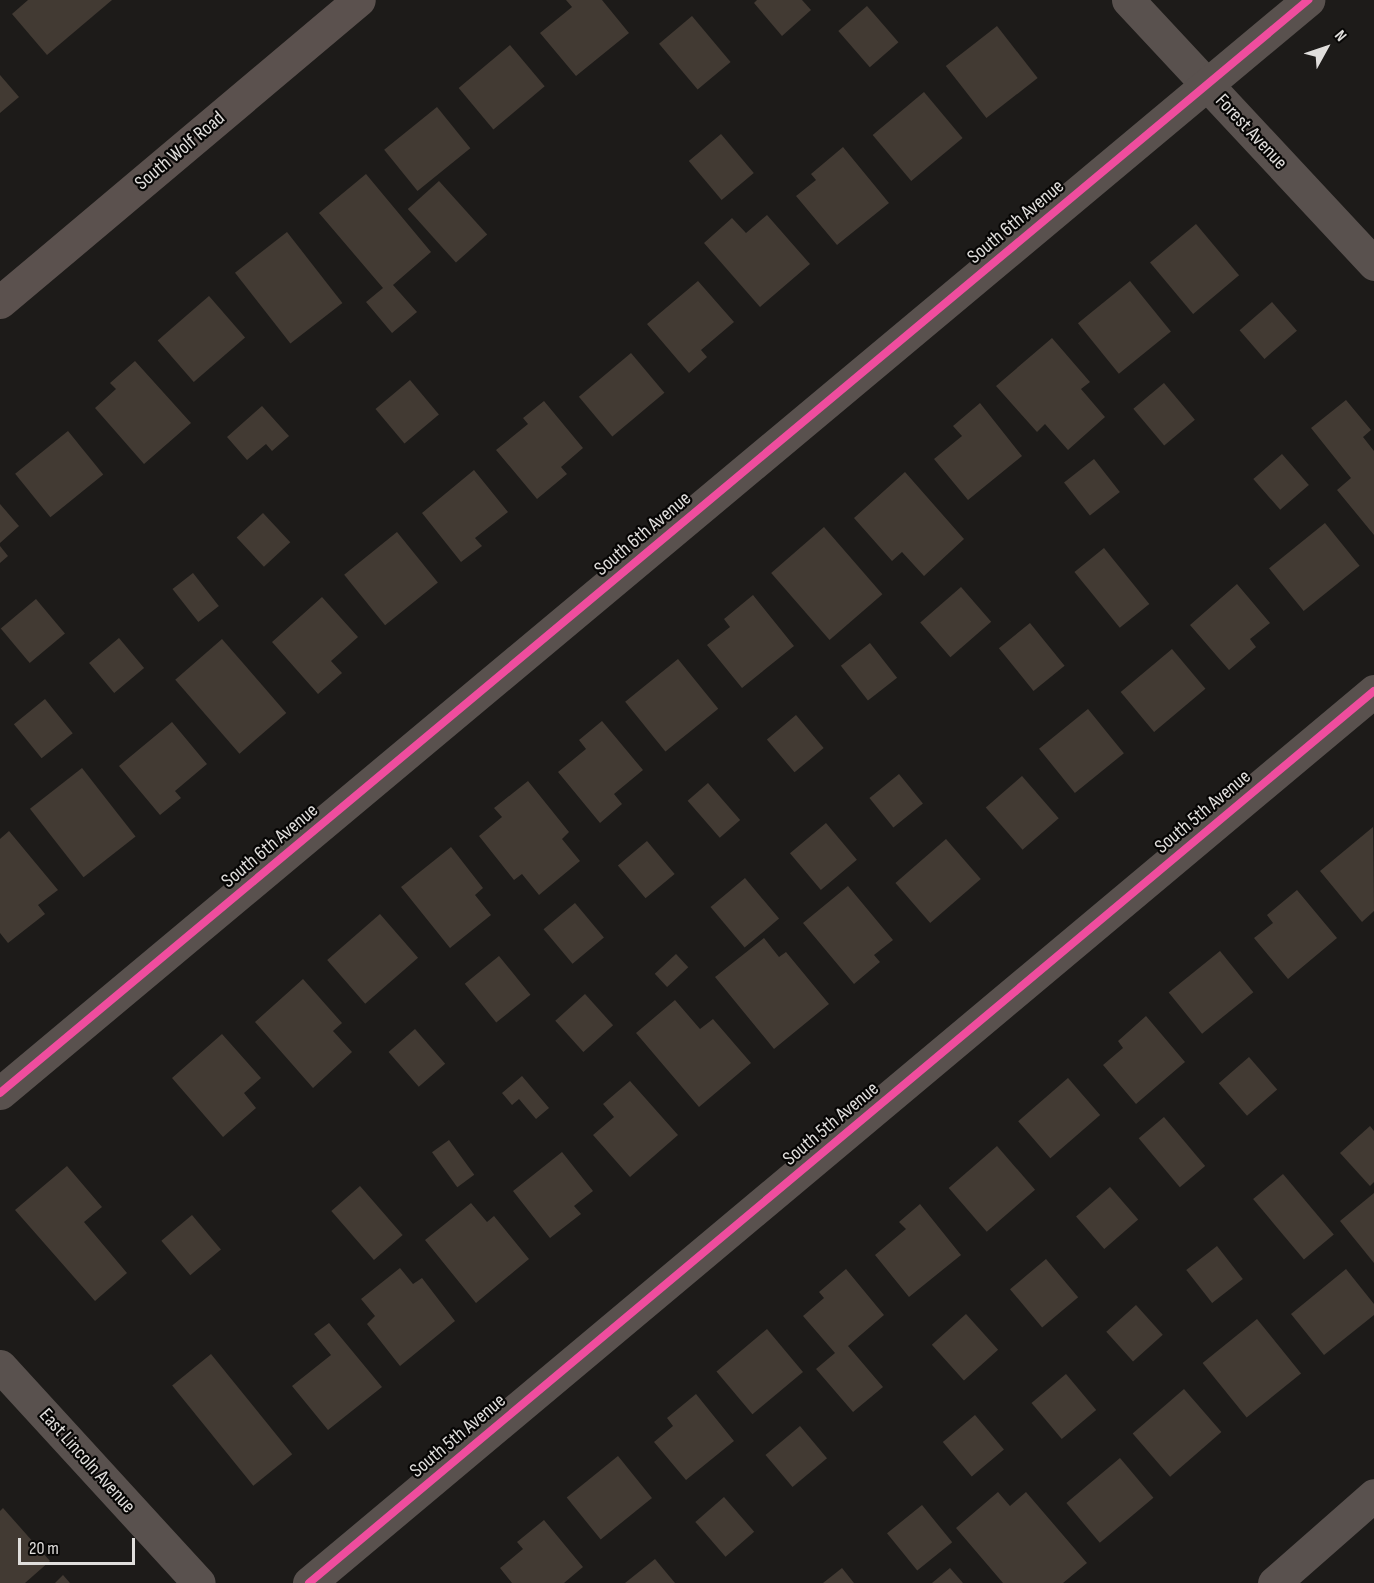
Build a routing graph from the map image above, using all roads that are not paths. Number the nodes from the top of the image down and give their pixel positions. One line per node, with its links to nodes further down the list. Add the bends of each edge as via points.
1 (359, 0): 6 (main road, South Wolf Road)
2 (1128, 0): 4 (street, Forest Avenue)
3 (1308, 0): 4 (street, South 6th Avenue)
4 (1207, 85): 5 (street, Forest Avenue); 8 (street, South 6th Avenue)
5 (1374, 264)
6 (0, 302)
7 (1374, 691): 12 (street, South 5th Avenue)
8 (0, 1093)
9 (0, 1365): 11 (street, East Lincoln Avenue)
10 (1374, 1495): 13 (street)
11 (199, 1583)
12 (309, 1583)
13 (1274, 1583)

